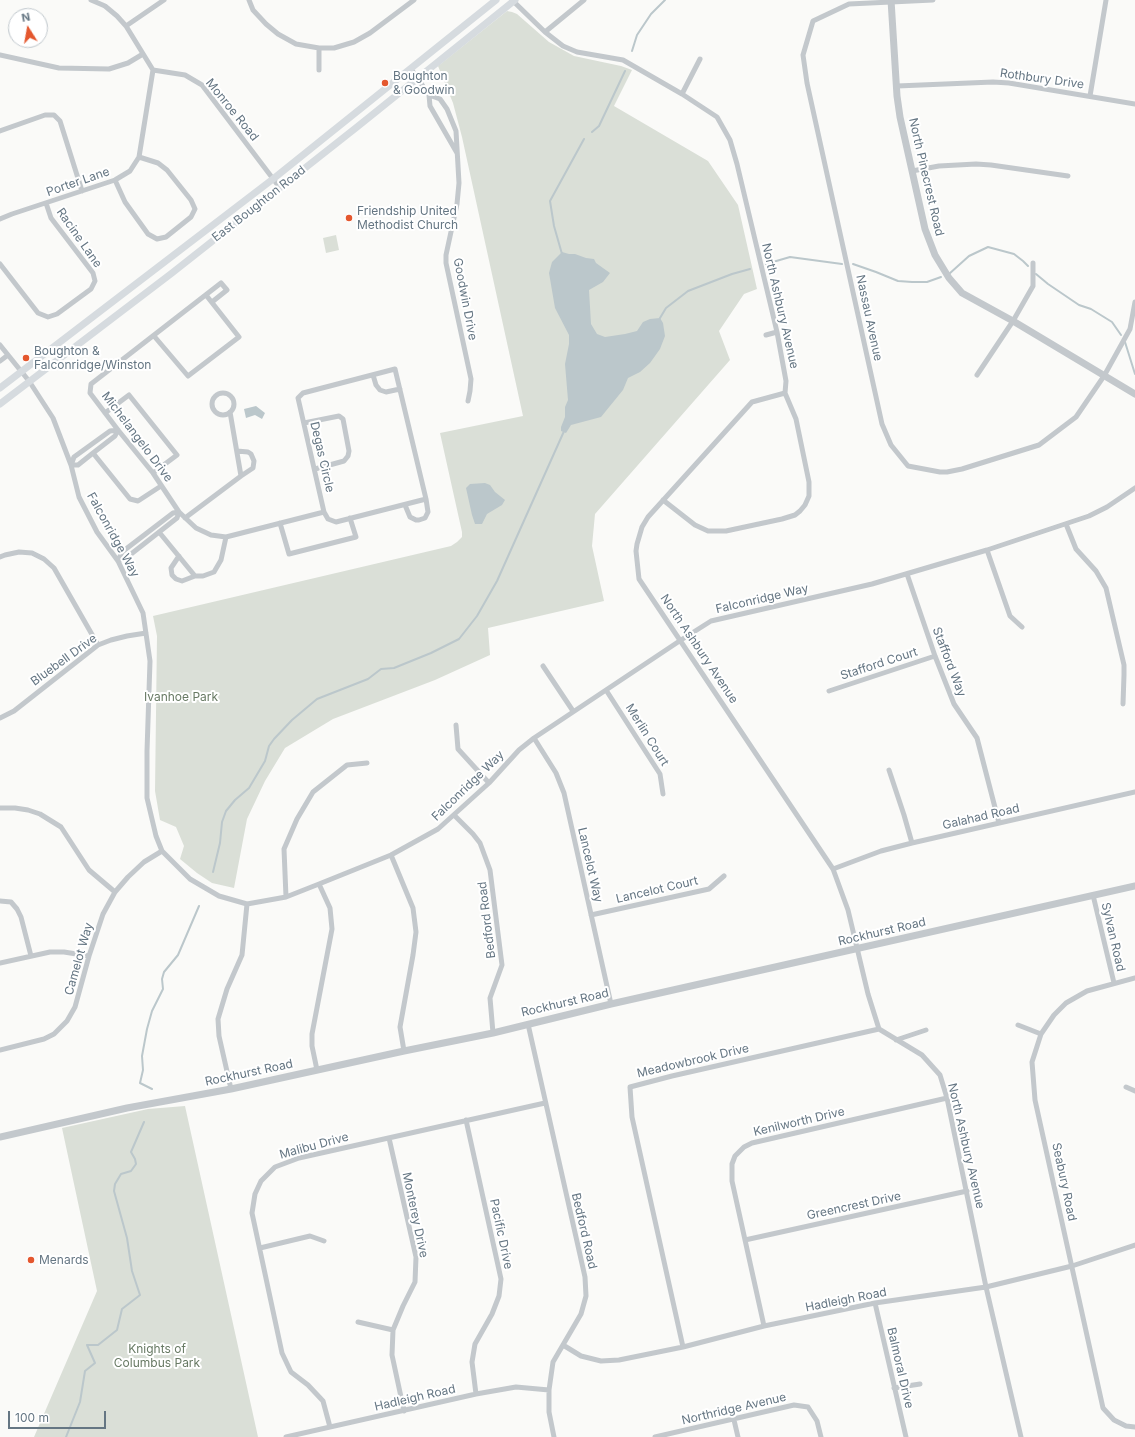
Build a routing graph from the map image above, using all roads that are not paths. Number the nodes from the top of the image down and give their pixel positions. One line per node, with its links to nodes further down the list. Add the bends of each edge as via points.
1 (91, 0): 11 (street, via 105,6)
2 (164, 0): 11 (street)
3 (249, 0): 13 (street, via 253,10 278,34 296,44)
4 (414, 0): 13 (street, via 354,42 334,48)
5 (496, 0): 17 (main road, East Boughton Road)
6 (584, 0): 12 (street)
7 (933, 0): 10 (street, Nassau Avenue)
8 (1106, 0): 24 (street)
9 (514, 1): 12 (street, North Ashbury Avenue); 20 (main road, East Boughton Road)
10 (891, 1): 21 (street, North Pinecrest Road); 52 (street, Nassau Avenue, via 849,4 813,22 803,56 882,424 890,445 908,466 940,472 962,469 1039,445 1076,417)
11 (126, 26): 14 (street)
12 (545, 32): 22 (street, North Ashbury Avenue, via 563,46 576,52 623,60)
13 (319, 48): 19 (street)
14 (143, 54): 15 (street, via 128,63 109,69 59,68); 18 (street)
15 (0, 55)
16 (700, 59): 22 (street)
17 (410, 69): 20 (street, Goodwin Drive); 31 (main road, East Boughton Road)
18 (153, 70): 28 (street, Porter Lane); 31 (street, Monroe Road, via 185,75 202,85)
19 (319, 70)
20 (417, 79): 23 (street, Goodwin Drive); 33 (main road, East Boughton Road)
21 (897, 86): 24 (street, Rothbury Drive, via 992,82); 29 (street, North Pinecrest Road, via 900,117)
22 (682, 94): 43 (street, North Ashbury Avenue, via 717,117 730,140)
23 (429, 95): 27 (street, Goodwin Drive, via 430,106); 27 (street, Goodwin Drive, via 440,99 447,109 456,131)
24 (1090, 96): 25 (street, Rothbury Drive)
25 (1135, 104)
26 (0, 131): 34 (street, via 45,115 54,115 60,121)
27 (457, 153): 58 (street, Goodwin Drive, via 460,183 446,263 471,379)
28 (139, 157): 32 (street, Porter Lane, via 130,171); 32 (street, via 158,163 167,170 191,200 195,209 191,217 166,237 157,239 148,234 124,202)
29 (912, 171): 30 (street, via 939,166 976,164); 42 (street, North Pinecrest Road, via 930,245 949,278 962,293)
30 (1068, 176)
31 (273, 179): 33 (street, Monroe Road); 49 (main road, East Boughton Road)
32 (115, 180): 34 (street, Porter Lane)
33 (280, 188): 53 (main road, East Boughton Road)
34 (82, 191): 35 (street, Porter Lane)
35 (46, 203): 36 (street, Porter Lane); 38 (street, Racine Lane, via 51,218 93,273 95,281 91,289 57,314 48,317 38,313)
36 (0, 219)
37 (1033, 263): 42 (street, via 1033,286)
38 (0, 264)
39 (206, 295): 40 (street); 40 (street, Michelangelo Drive, via 221,283 227,290); 45 (street, Michelangelo Drive)
40 (212, 302): 45 (street, via 239,337 188,376)
41 (1135, 302): 52 (street, Nassau Avenue, via 1130,329)
42 (1013, 320): 50 (street); 52 (street, North Pinecrest Road)
43 (777, 332): 44 (street); 56 (street, North Ashbury Avenue, via 786,381)
44 (766, 335)
45 (154, 336): 61 (street, Michelangelo Drive, via 91,384 90,393)
46 (0, 345): 47 (street, Falconridge Way)
47 (8, 355): 48 (street); 49 (street, Falconridge Way)
48 (0, 362)
49 (21, 372): 53 (street, Falconridge Way); 54 (main road, East Boughton Road)
50 (977, 374)
51 (373, 375): 55 (street, via 380,390 386,392); 55 (street, Degas Circle, via 395,369); 62 (street, Degas Circle, via 303,393 298,398)
52 (1104, 376): 57 (street, North Pinecrest Road)
53 (29, 382): 59 (main road, East Boughton Road); 66 (street, Falconridge Way, via 53,418)
54 (0, 388)
55 (400, 389): 72 (street, Degas Circle)
56 (785, 393): 73 (street, North Ashbury Avenue, via 752,402); 73 (street, via 796,419 809,482 809,496 800,511 782,519 726,531 708,532)
57 (1135, 394)
58 (468, 401)
59 (0, 404)
60 (230, 412): 60 (street, via 234,404 232,396 224,392 216,395 212,403 214,411 222,415); 64 (street)
61 (105, 413): 63 (street, Michelangelo Drive); 68 (street, via 129,395 177,455)
62 (304, 423): 67 (street, Degas Circle); 67 (street, via 339,416 343,419 348,456 344,461)
63 (118, 430): 65 (street, via 115,436); 66 (street, via 110,430 74,457); 68 (street, Michelangelo Drive)
64 (237, 451): 69 (street); 69 (street, via 248,452 254,461 252,468)
65 (93, 453): 66 (street, via 78,465); 70 (street, via 130,499 138,501)
66 (72, 465): 86 (street, Falconridge Way, via 79,497 97,532)
67 (314, 470): 76 (street, Degas Circle)
68 (153, 473): 70 (street, Michelangelo Drive)
69 (241, 476): 77 (street)
70 (161, 486): 75 (street, Michelangelo Drive)
71 (1135, 488): 80 (street, Falconridge Way, via 1090,516)
72 (426, 499): 74 (street); 74 (street, Degas Circle, via 427,515 419,520 410,517)
73 (663, 500): 91 (street, North Ashbury Avenue, via 644,523 638,536 636,551 639,579)
74 (405, 505): 78 (street)
75 (180, 512): 77 (street, Michelangelo Drive); 81 (street, via 177,518); 86 (street, via 173,513 122,552)
76 (324, 512): 78 (street, via 328,519 336,522); 79 (street, Michelangelo Drive)
77 (185, 518): 82 (street, Michelangelo Drive, via 196,528 211,535)
78 (350, 518): 79 (street, via 356,538 288,554)
79 (280, 523): 82 (street, Michelangelo Drive)
80 (1066, 524): 83 (street, Falconridge Way); 97 (street, via 1076,549 1096,571 1106,588 1124,665)
81 (160, 532): 84 (street); 86 (street, via 126,558)
82 (226, 537): 88 (street, via 221,560 214,572)
83 (987, 550): 87 (street, Falconridge Way); 89 (street, via 1010,616)
84 (179, 556): 88 (street); 88 (street, via 171,568 172,575 182,581)
85 (0, 558): 92 (street, via 5,554 18,552 32,553 44,559 54,568)
86 (118, 561): 90 (street, Falconridge Way, via 143,614)
87 (908, 574): 91 (street, Falconridge Way, via 718,620 702,626); 93 (street, Stafford Way)
88 (195, 576)
89 (1022, 627)
90 (146, 633): 92 (street, Bluebell Drive); 111 (street, Falconridge Way, via 150,661 146,751 147,798)
91 (681, 640): 95 (street, Falconridge Way); 113 (street, North Ashbury Avenue)
92 (98, 645): 99 (street, Bluebell Drive, via 14,711)
93 (935, 656): 96 (street, Stafford Court); 109 (street, Stafford Way, via 954,704 977,738)
94 (543, 666): 98 (street)
95 (606, 690): 98 (street, Falconridge Way); 106 (street, Merlin Court, via 660,774)
96 (829, 691)
97 (1123, 704)
98 (573, 711): 101 (street, Falconridge Way)
99 (0, 718)
100 (456, 725): 104 (street, via 458,749)
101 (534, 738): 104 (street, Falconridge Way, via 519,750); 122 (street, Lancelot Way, via 561,783)
102 (367, 763): 119 (street, via 347,764 313,792 297,819 284,849)
103 (889, 770): 110 (street)
104 (489, 783): 108 (street, Falconridge Way)
105 (1135, 792): 109 (street, Galahad Road)
106 (663, 794)
107 (0, 808): 117 (street, via 28,810 62,827 89,870)
108 (454, 815): 112 (street, Falconridge Way, via 438,829); 134 (street, Bedford Road, via 480,843 490,870 502,965 490,998)
109 (999, 823): 110 (street, Galahad Road)
110 (912, 843): 113 (street, Galahad Road, via 881,850)
111 (162, 851): 117 (street, Camelot Way, via 144,862); 121 (street, Falconridge Way, via 190,879 218,896)
112 (391, 855): 115 (street, Falconridge Way); 138 (street, via 413,908 416,932 400,1027)
113 (833, 869): 123 (street, North Ashbury Avenue)
114 (724, 876): 122 (street, Lancelot Court, via 709,889)
115 (319, 884): 119 (street, Falconridge Way); 139 (street, via 330,908 332,929 312,1028 312,1046)
116 (1135, 886): 118 (street, Rockhurst Road)
117 (115, 892): 125 (street, Camelot Way, via 103,914)
118 (1094, 895): 123 (street, Rockhurst Road); 128 (street, Sylvan Road)
119 (286, 897): 121 (street, Falconridge Way)
120 (0, 901): 124 (street, via 11,902 17,909)
121 (247, 904): 141 (street, via 242,955 227,989 218,1019 219,1036)
122 (591, 915): 129 (street, Lancelot Way)
123 (858, 948): 129 (street, Rockhurst Road); 132 (street, North Ashbury Avenue)
124 (31, 956): 125 (street, via 50,952); 126 (street)
125 (89, 956): 137 (street, Camelot Way, via 75,1006 67,1022 44,1039)
126 (0, 963)
127 (1135, 978): 128 (street, Seabury Road)
128 (1114, 983): 135 (street, Seabury Road, via 1087,990 1073,998 1060,1008)
129 (611, 1004): 130 (street, Rockhurst Road)
130 (528, 1024): 134 (street, Rockhurst Road); 144 (street, Bedford Road)
131 (1018, 1025): 135 (street)
132 (879, 1029): 136 (street, North Ashbury Avenue); 160 (street, Meadowbrook Drive, via 630,1087 632,1117)
133 (926, 1030): 136 (street)
134 (492, 1033): 138 (street, Rockhurst Road)
135 (1041, 1034): 153 (street, Seabury Road, via 1032,1062 1036,1100)
136 (896, 1040): 143 (street, North Ashbury Avenue, via 922,1055 940,1075)
137 (0, 1050)
138 (404, 1051): 139 (street, Rockhurst Road)
139 (317, 1070): 141 (street, Rockhurst Road)
140 (1126, 1087): 142 (street)
141 (231, 1089): 146 (street, Rockhurst Road, via 127,1108)
142 (1135, 1092)
143 (947, 1098): 148 (street, North Ashbury Avenue); 149 (street, Kenilworth Drive, via 752,1143 744,1147 735,1156 731,1172)
144 (545, 1103): 145 (street, Malibu Drive); 159 (street, Bedford Road, via 585,1277 586,1296 581,1314)
145 (466, 1120): 147 (street, Malibu Drive); 164 (street, Pacific Drive, via 501,1279 499,1296 492,1314 475,1344 472,1362)
146 (0, 1137)
147 (389, 1138): 152 (street, Malibu Drive, via 299,1158 275,1167 261,1181 255,1194 252,1213); 158 (street, Monterey Drive, via 416,1257 415,1282)
148 (967, 1192): 149 (street, Greencrest Drive); 154 (street, North Ashbury Avenue)
149 (746, 1240): 157 (street, Kenilworth Drive)
150 (324, 1241): 152 (street, via 310,1236)
151 (1135, 1245): 153 (street, Hadleigh Road)
152 (260, 1248): 167 (street, Malibu Drive, via 282,1353 291,1372 308,1384 322,1401)
153 (1072, 1266): 154 (street, Hadleigh Road); 168 (street, Seabury Road, via 1103,1408 1114,1420)
154 (986, 1287): 155 (street, Hadleigh Road); 175 (street, North Ashbury Avenue)
155 (875, 1303): 157 (street, Hadleigh Road); 162 (street, Balmoral Drive)
156 (358, 1322): 158 (street)
157 (764, 1326): 160 (street, Hadleigh Road)
158 (393, 1330): 165 (street, Monterey Drive, via 392,1355)
159 (563, 1345): 160 (street, Hadleigh Road, via 581,1356 601,1361); 163 (street, Bedford Road, via 553,1362)
160 (683, 1347)
161 (920, 1384): 162 (street)
162 (894, 1388): 174 (street, Balmoral Drive)
163 (549, 1390): 164 (street, Hadleigh Road, via 516,1387); 170 (street, Bedford Road, via 548,1412)
164 (476, 1394): 165 (street, Hadleigh Road)
165 (404, 1411): 167 (street, Hadleigh Road)
166 (734, 1420): 171 (street, Northridge Avenue); 172 (street); 173 (street, Northridge Avenue, via 794,1406 808,1407 817,1420)
167 (330, 1427): 169 (street, Hadleigh Road)
168 (1135, 1427)
169 (286, 1437)
170 (554, 1437)
171 (655, 1437)
172 (738, 1437)
173 (821, 1437)
174 (906, 1437)
175 (1021, 1437)

